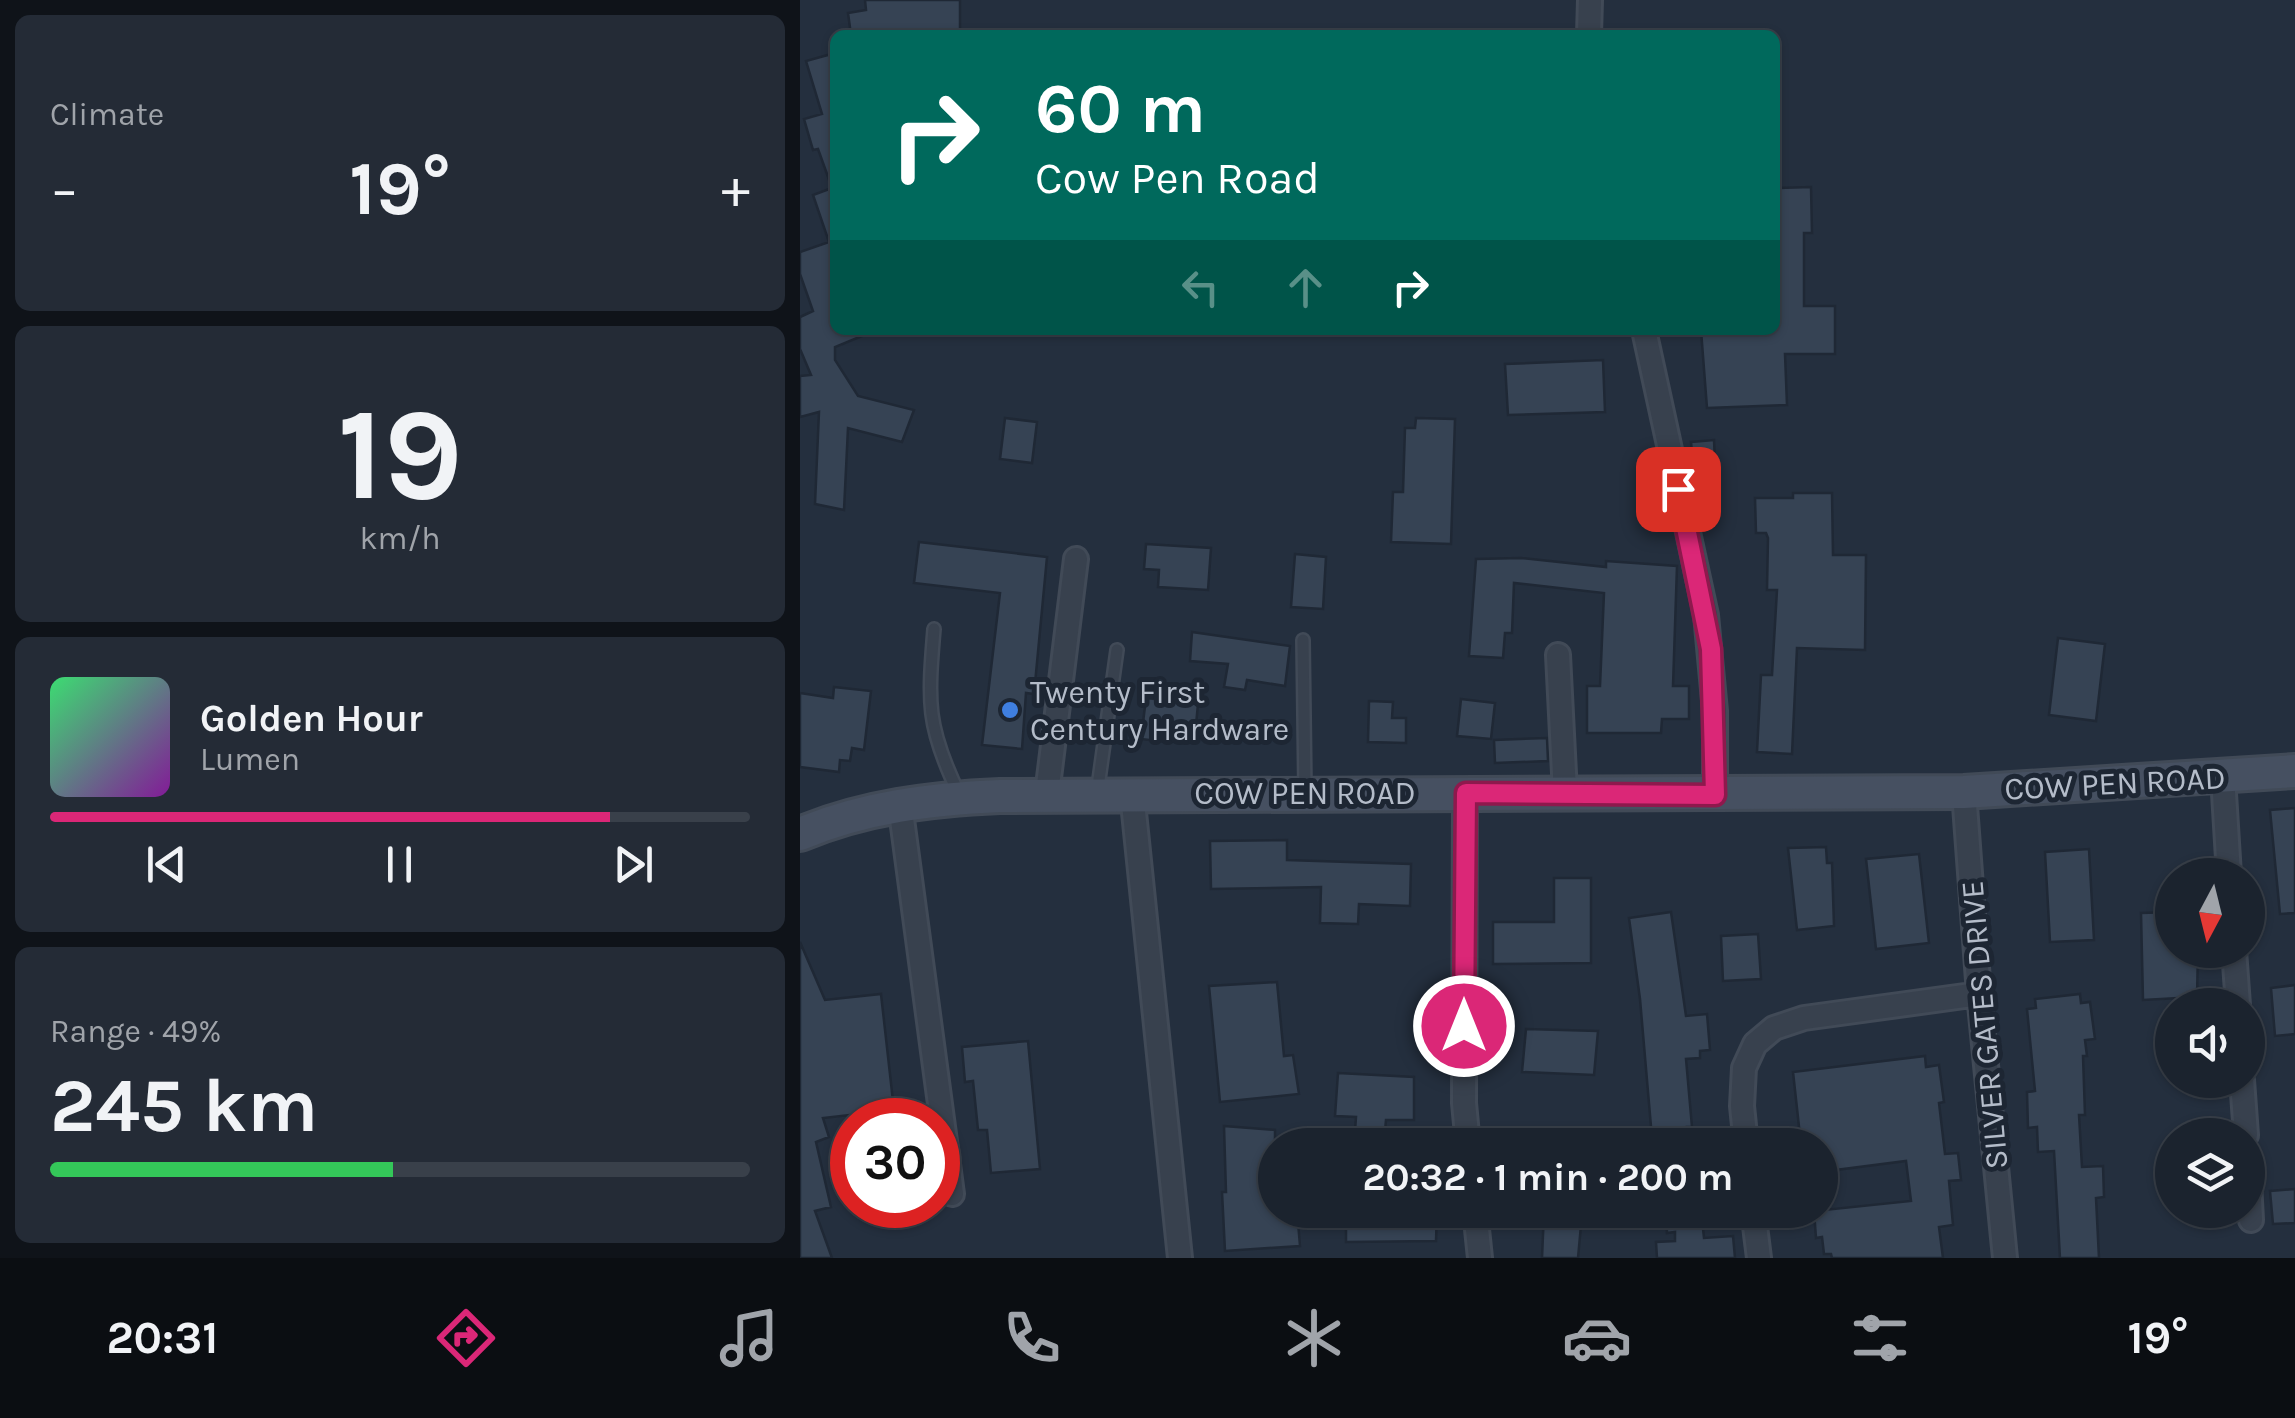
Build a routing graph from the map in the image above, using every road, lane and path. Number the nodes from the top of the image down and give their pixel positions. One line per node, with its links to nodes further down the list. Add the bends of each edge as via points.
1 (1590, 0): 2 (street)
2 (1590, 30)
3 (1645, 335): 18 (street, via 1706,615)
4 (1076, 559): 16 (street)
5 (934, 629): 19 (lane, via 930,715)
6 (1303, 640): 14 (lane)
7 (1117, 650): 17 (lane)
8 (1558, 655): 11 (street)
9 (2295, 771): 10 (main road, COW PEN ROAD)
10 (2223, 777): 12 (main road, COW PEN ROAD); 22 (street)
11 (1566, 792): 15 (main road, COW PEN ROAD); 18 (main road, COW PEN ROAD)
12 (1964, 792): 18 (main road, COW PEN ROAD); 23 (street, SILVER GATES DRIVE)
13 (1132, 793): 14 (main road, COW PEN ROAD); 17 (main road, COW PEN ROAD); 29 (street)
14 (1306, 793): 15 (main road, COW PEN ROAD)
15 (1466, 793): 25 (street)
16 (1048, 794): 17 (main road, COW PEN ROAD); 19 (main road, COW PEN ROAD)
17 (1097, 794)
18 (1715, 795)
19 (961, 798): 20 (main road, COW PEN ROAD)
20 (900, 804): 21 (main road, COW PEN ROAD); 24 (street)
21 (800, 834)
22 (2229, 858)
23 (1978, 994): 26 (street, via 1774,1028 1755,1044 1744,1068); 32 (street, SILVER GATES DRIVE)
24 (939, 1098)
25 (1466, 1128)
26 (1744, 1128)
27 (1477, 1228): 30 (street)
28 (1756, 1228): 31 (street)
29 (1180, 1258)
30 (1480, 1258)
31 (1758, 1258)
32 (2005, 1258)

